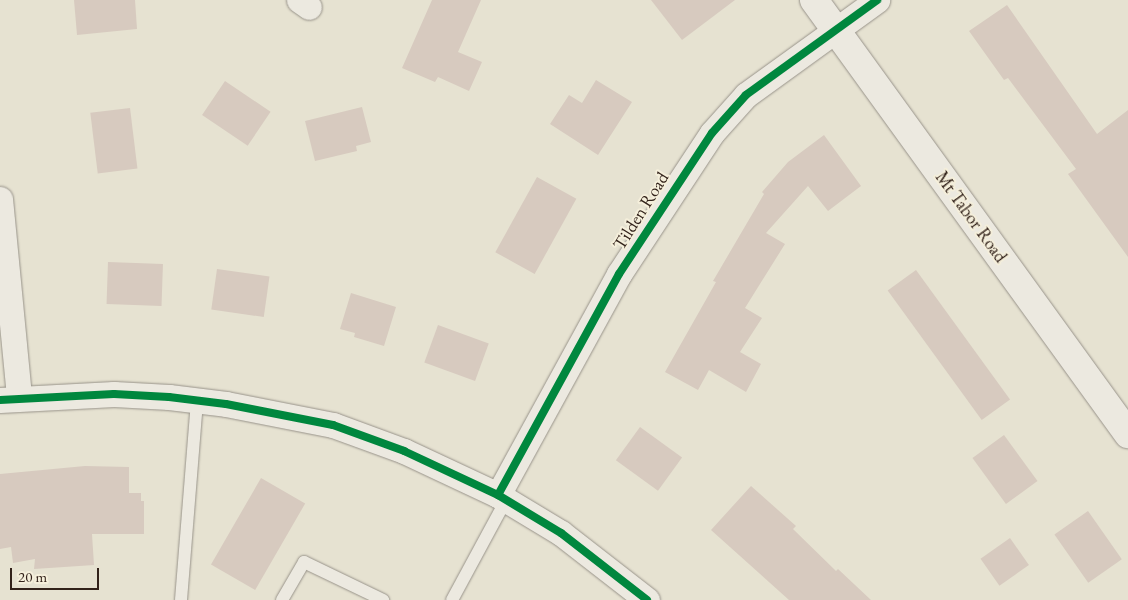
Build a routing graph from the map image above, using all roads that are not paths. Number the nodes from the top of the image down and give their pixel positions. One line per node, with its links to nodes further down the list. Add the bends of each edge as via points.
1 (814, 0): 3 (street, Mt Tabor Road)
2 (877, 0): 3 (street, Tilden Road)
3 (835, 30): 7 (street, Mt Tabor Road); 8 (street, Tilden Road, via 746,95 712,133 619,274)
4 (0, 199): 5 (street)
5 (9, 398): 6 (street, via 114,394)
6 (197, 400): 8 (street, via 333,426 404,450); 9 (lane)
7 (1128, 434)
8 (502, 498): 12 (lane); 13 (street, via 561,533)
9 (181, 600)
10 (282, 600): 11 (lane, via 304,562)
11 (382, 600)
12 (452, 600)
13 (647, 600)

